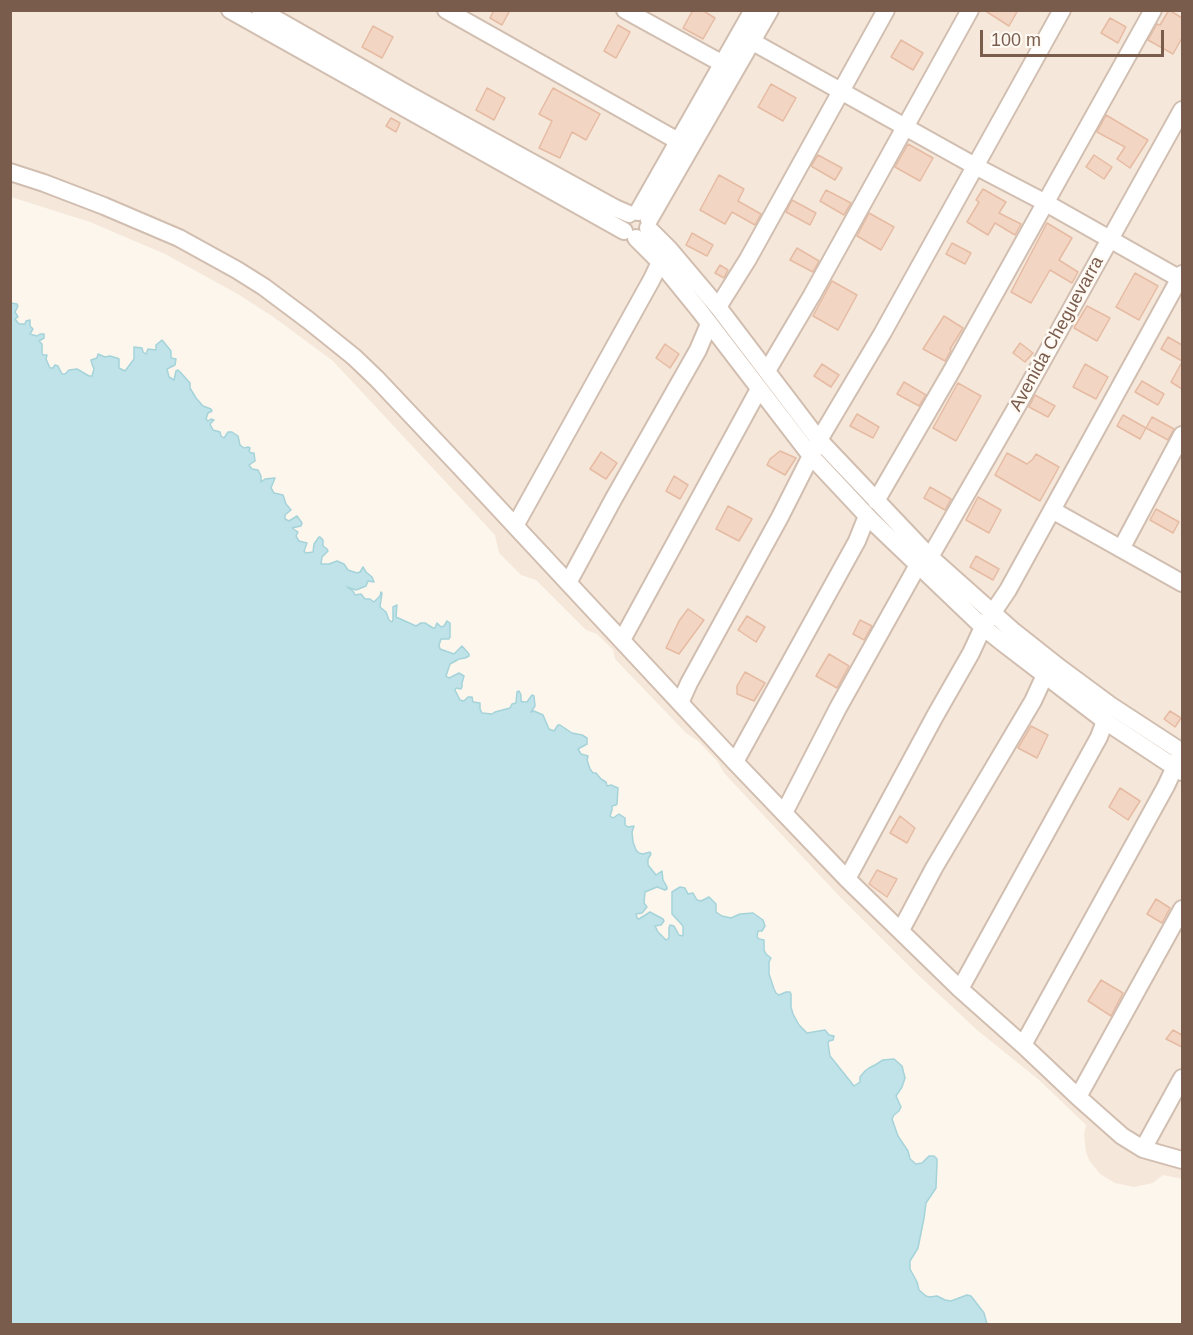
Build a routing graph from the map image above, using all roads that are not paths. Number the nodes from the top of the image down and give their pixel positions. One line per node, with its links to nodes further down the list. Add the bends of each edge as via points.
1 (230, 10): 20 (street)
2 (260, 10): 20 (street, via 615,208)
3 (446, 10): 16 (street)
4 (625, 10): 12 (street)
5 (753, 10): 12 (street)
6 (770, 10): 11 (street)
7 (886, 10): 13 (street)
8 (970, 10): 15 (street)
9 (1062, 10): 17 (street)
10 (1153, 10): 19 (street)
11 (753, 42): 13 (street); 20 (street)
12 (723, 64): 16 (street)
13 (841, 91): 15 (street); 24 (street)
14 (1182, 110): 21 (street, Avenida Cheguevarra)
15 (906, 127): 17 (street); 26 (street)
16 (678, 141): 20 (street)
17 (975, 166): 19 (street); 29 (street)
18 (10, 172): 34 (street, via 180,238 264,287 354,357)
19 (1046, 203): 21 (street); 31 (street)
20 (637, 224): 22 (street); 24 (street, via 669,249)
21 (1110, 240): 23 (street); 36 (street, Avenida Cheguevarra)
22 (660, 262): 25 (street); 34 (street)
23 (1182, 278): 32 (street)
24 (718, 307): 26 (street)
25 (710, 324): 27 (street); 37 (street)
26 (768, 371): 29 (street)
27 (759, 389): 30 (street); 40 (street)
28 (1182, 435): 35 (street)
29 (819, 440): 30 (street); 31 (street)
30 (811, 456): 33 (street); 42 (street)
31 (876, 501): 36 (street)
32 (1052, 510): 35 (street); 39 (street)
33 (867, 516): 36 (street); 45 (street)
34 (515, 526): 37 (street)
35 (1121, 549): 38 (street)
36 (924, 561): 39 (street); 46 (street, Avenida Cheguevarra, via 838,708)
37 (568, 583): 40 (street)
38 (1182, 583)
39 (987, 620): 41 (street); 44 (street, via 1052,661); 47 (street)
40 (622, 640): 42 (street)
41 (1045, 675): 43 (street); 49 (street)
42 (680, 703): 45 (street)
43 (1105, 721): 44 (street); 50 (street)
44 (1180, 761): 51 (street)
45 (735, 762): 46 (street)
46 (784, 813): 47 (street)
47 (847, 879): 49 (street)
48 (1182, 909): 53 (street)
49 (901, 930): 50 (street)
50 (960, 989): 51 (street)
51 (1023, 1045): 53 (street)
52 (1182, 1078): 54 (street)
53 (1078, 1097): 54 (street)
54 (1143, 1149): 55 (street)
55 (1182, 1160)

